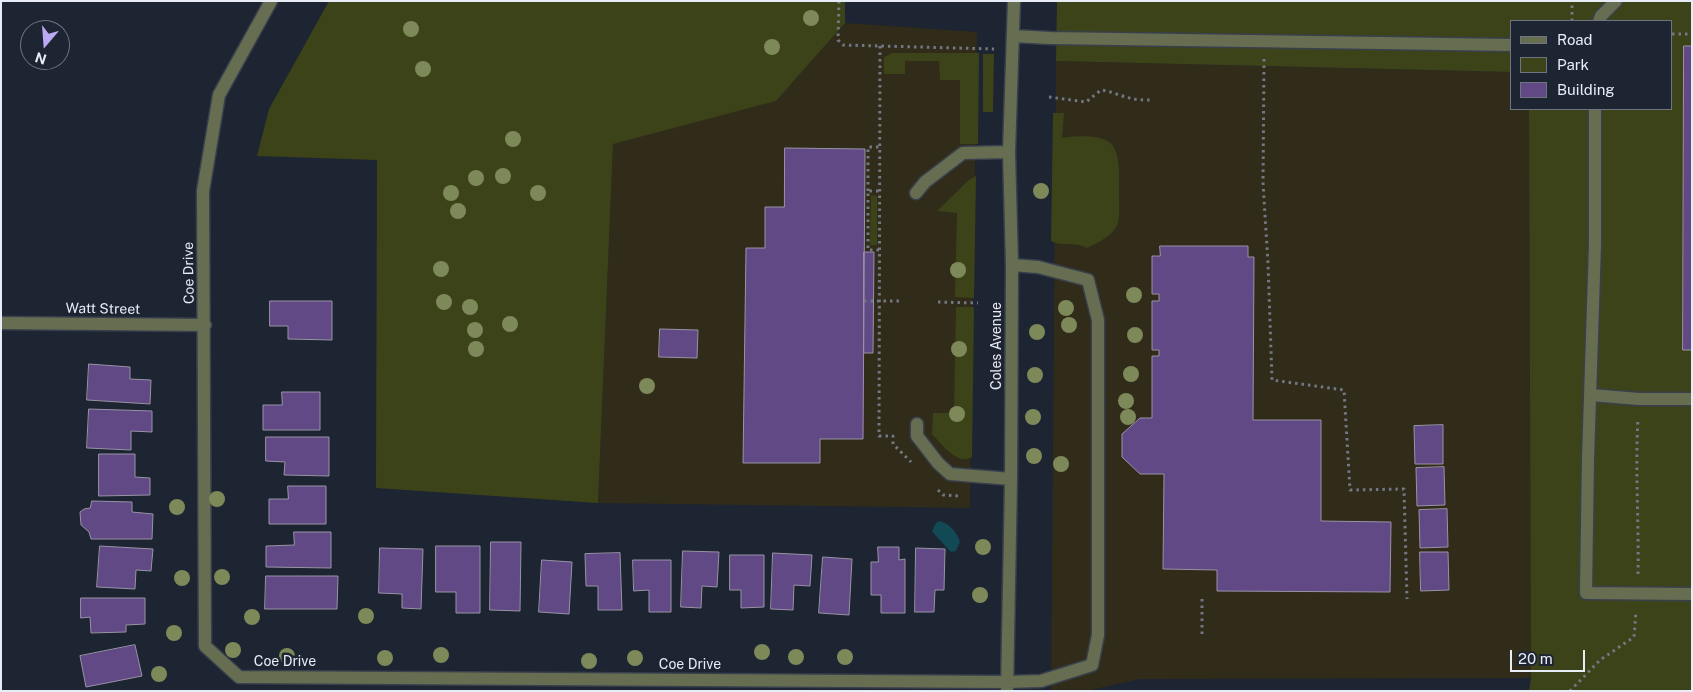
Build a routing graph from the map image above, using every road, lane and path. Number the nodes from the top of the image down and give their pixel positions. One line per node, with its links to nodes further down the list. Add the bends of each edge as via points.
1 (271, 1): 31 (street, Coe Drive, via 219,95 203,191)
2 (839, 1): 13 (path, via 838,40 843,46)
3 (1014, 1): 10 (street, Coles Avenue)
4 (1572, 1): 6 (path)
5 (1616, 1): 7 (street)
6 (1572, 20)
7 (1599, 20)
8 (1673, 34): 9 (path)
9 (1692, 34)
10 (1013, 36): 11 (street); 19 (street, Coles Avenue)
11 (1264, 41): 12 (street); 43 (path, via 1263,183 1272,380 1344,390 1350,490 1404,489)
12 (1510, 45)
13 (880, 46): 14 (path); 18 (path)
14 (997, 49)
15 (1049, 97): 16 (path, via 1086,102 1101,90 1137,100)
16 (1152, 100)
17 (1595, 110): 32 (street)
18 (880, 148): 20 (path, via 868,147); 21 (path)
19 (1009, 152): 22 (street, via 963,153 925,182); 24 (street, Coles Avenue)
20 (868, 191): 21 (path); 23 (path, via 868,250)
21 (880, 191): 23 (path)
22 (916, 193)
23 (879, 250): 26 (path)
24 (1012, 265): 37 (street, Coles Avenue); 45 (street, Coe Drive, via 1038,267 1088,280 1098,320 1098,635 1092,665 1041,681)
25 (864, 300): 26 (path)
26 (879, 301): 27 (path); 36 (path, via 879,436 892,436 893,444)
27 (902, 301)
28 (938, 302): 29 (path)
29 (978, 303)
30 (1, 323): 31 (street, Watt Street)
31 (205, 325): 45 (street, Coe Drive, via 206,646 239,677)
32 (1591, 395): 33 (street); 40 (street, via 1586,593)
33 (1639, 399): 34 (street); 40 (path)
34 (1692, 399)
35 (917, 424): 37 (street, via 916,436 950,474)
36 (912, 463)
37 (1011, 479): 45 (street, Coles Avenue)
38 (936, 489): 39 (path, via 943,495)
39 (967, 496)
40 (1637, 593): 41 (street); 46 (path, via 1634,637 1600,660)
41 (1692, 594)
42 (1202, 598): 44 (path)
43 (1407, 599)
44 (1202, 634)
45 (1007, 686)
46 (1570, 691)

